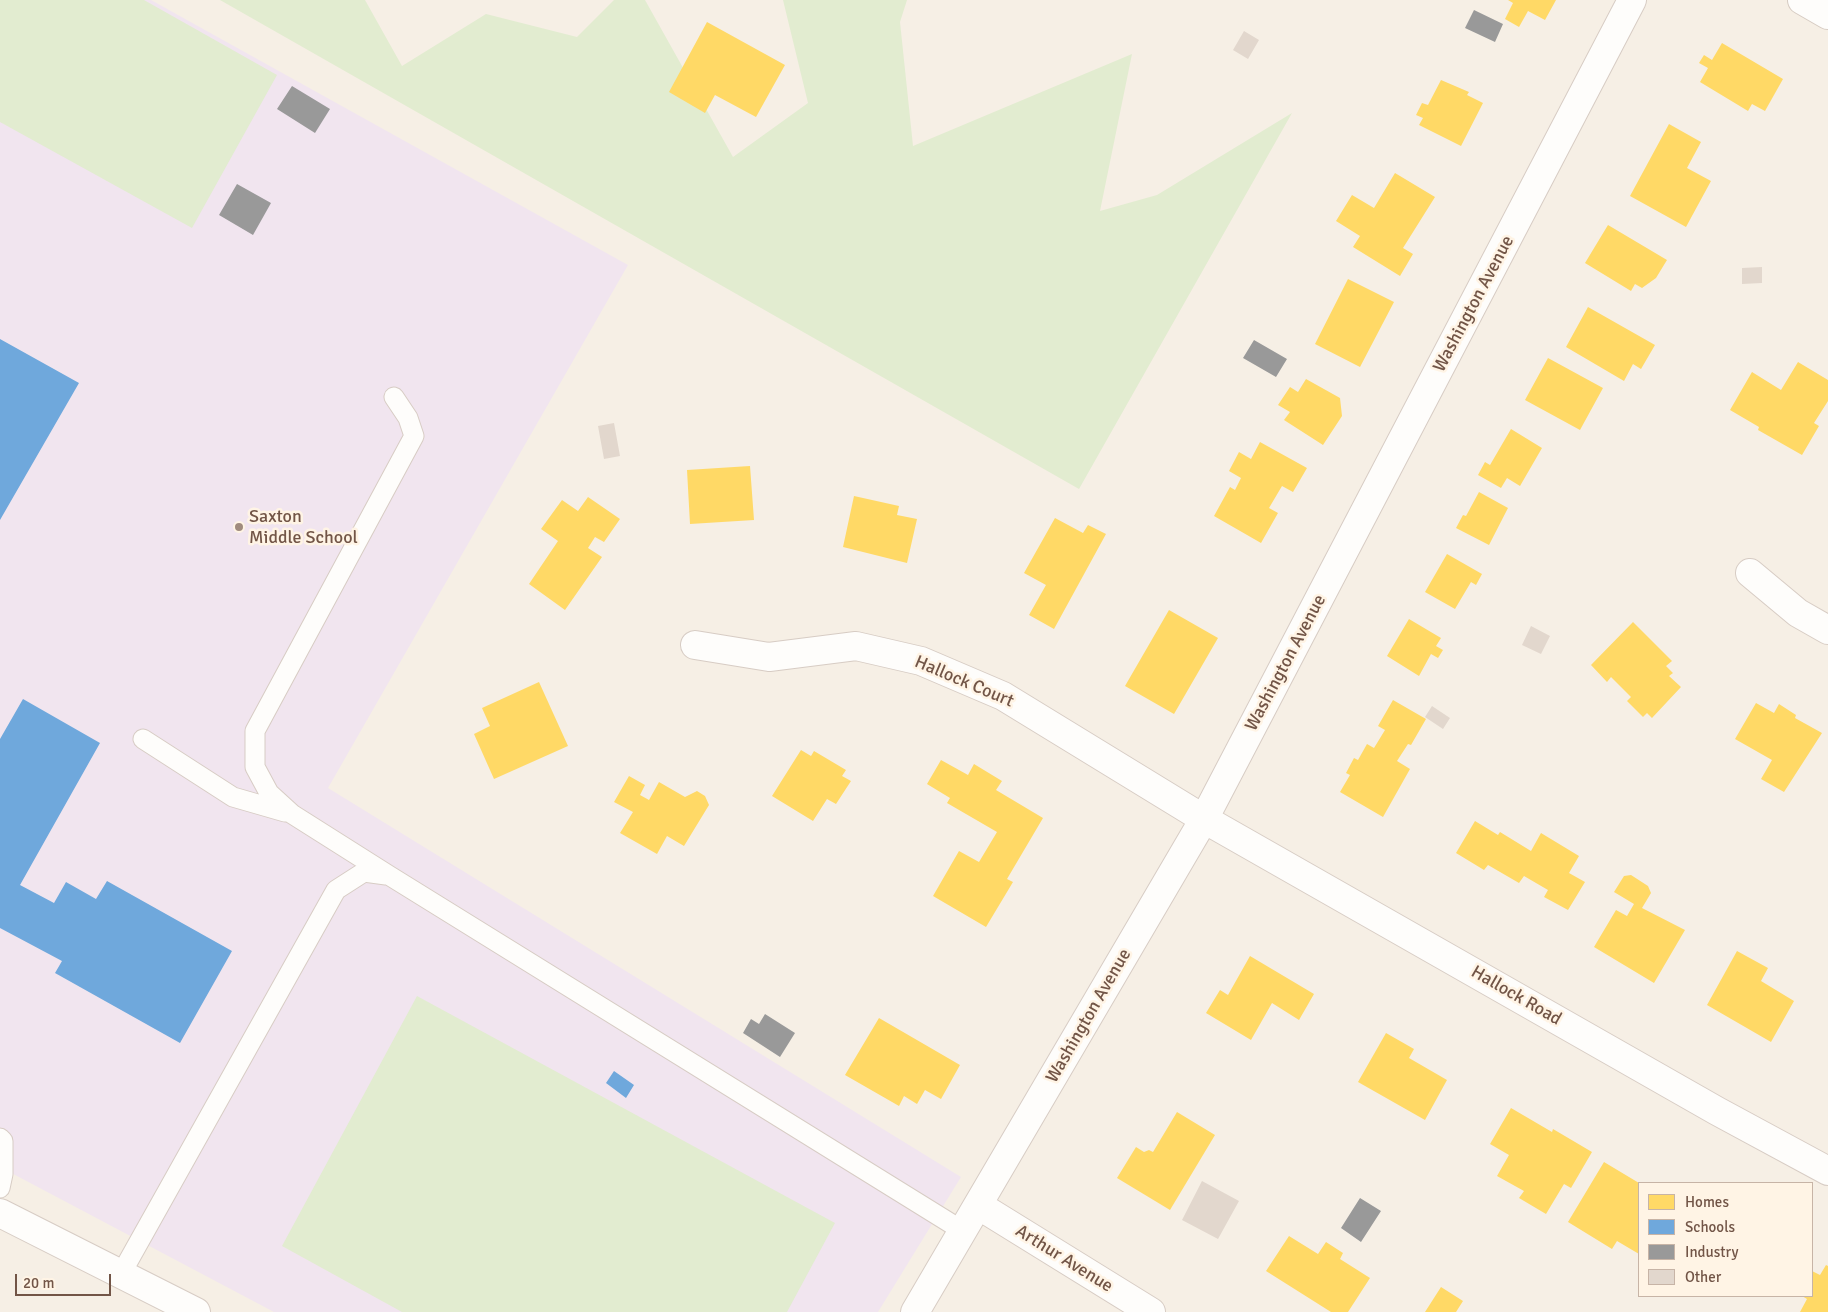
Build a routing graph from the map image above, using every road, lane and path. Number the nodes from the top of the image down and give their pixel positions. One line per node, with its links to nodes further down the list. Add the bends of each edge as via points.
1 (1632, 0): 10 (street, Washington Avenue)
2 (1802, 0): 3 (street)
3 (1828, 14)
4 (394, 397): 9 (lane, via 408,418 414,436 255,731 255,766 269,793)
5 (1750, 572): 6 (street, via 1798,613)
6 (1828, 630)
7 (695, 645): 10 (street, Hallock Court, via 769,657 856,646 921,661 1003,696)
8 (143, 740): 9 (lane, via 233,796)
9 (292, 814): 11 (lane)
10 (1204, 819): 13 (street, Hallock Road); 15 (street, Washington Avenue)
11 (390, 876): 17 (lane); 18 (lane, via 364,872 336,890)
12 (0, 1138): 14 (lane, via 3,1140 3,1174)
13 (1828, 1171)
14 (0, 1188)
15 (978, 1205): 17 (street, Washington Avenue); 21 (street, Arthur Avenue)
16 (0, 1213): 18 (street)
17 (963, 1231): 20 (street, Washington Avenue)
18 (121, 1274): 19 (street)
19 (196, 1312)
20 (915, 1312)
21 (1151, 1312)

